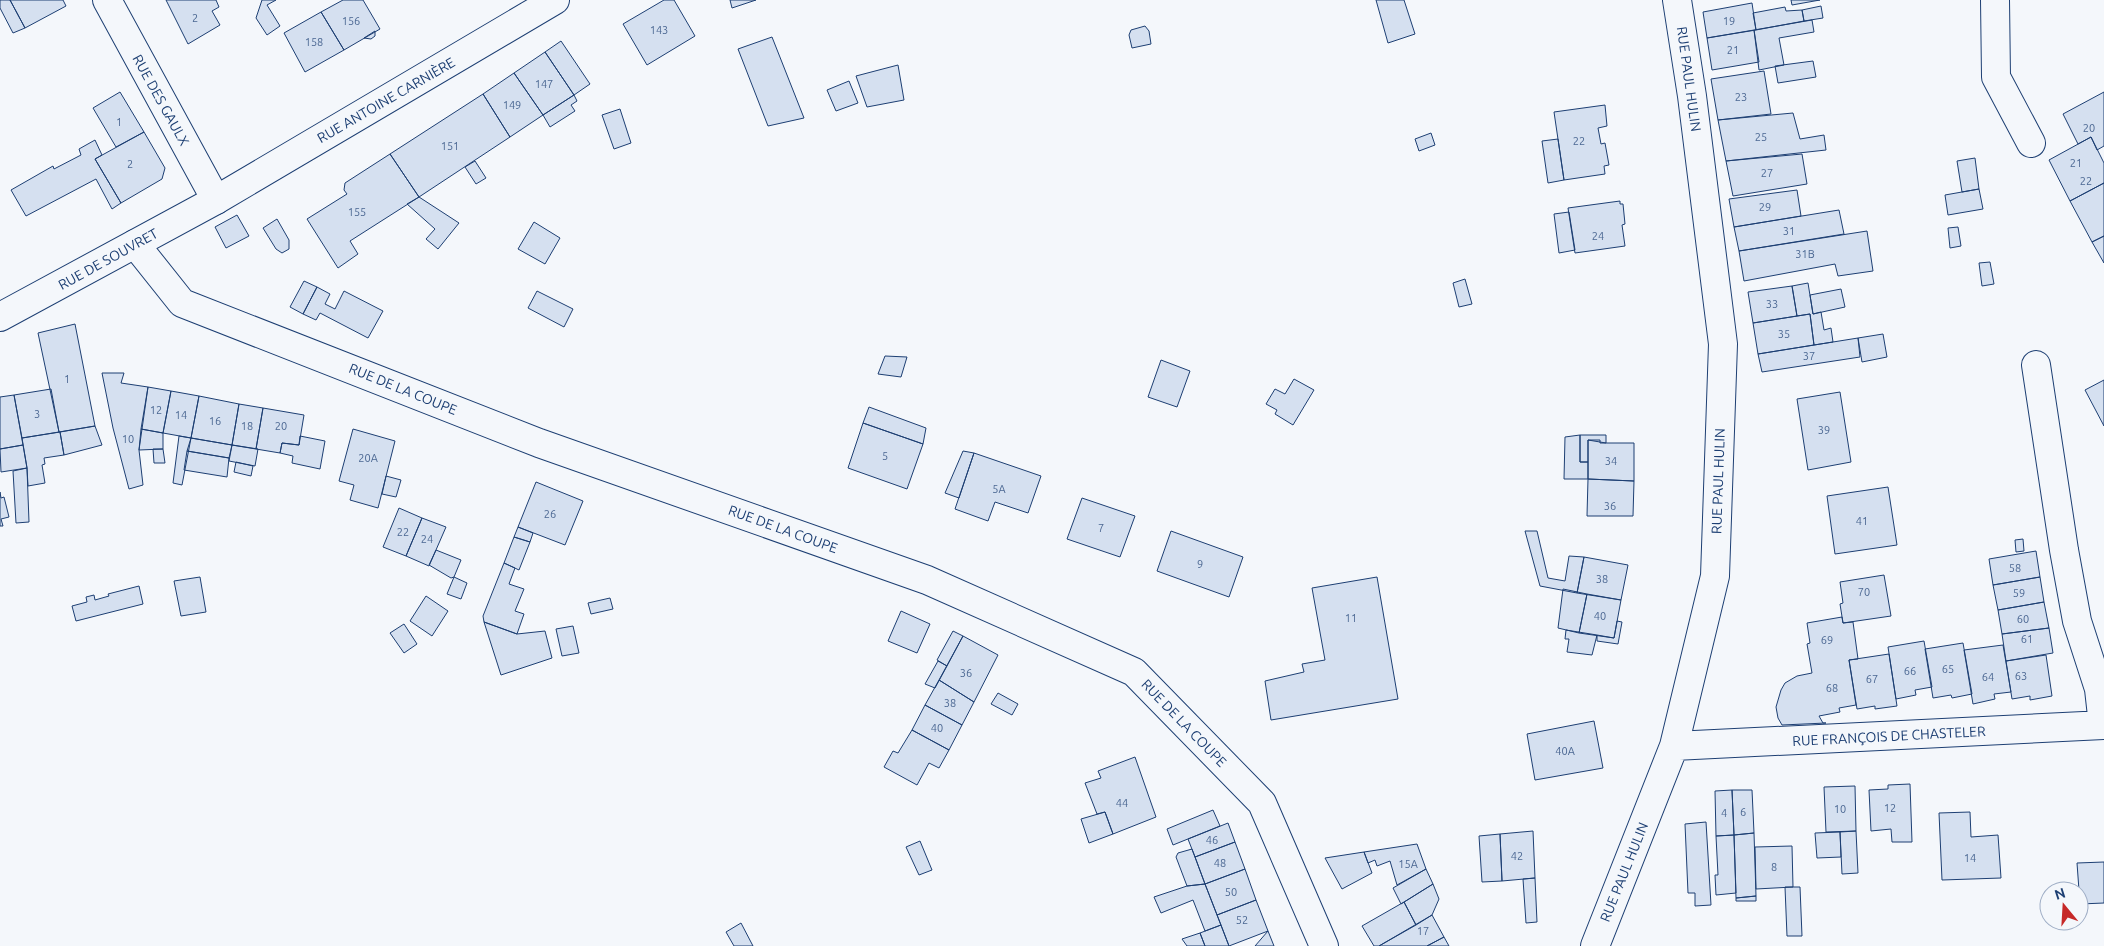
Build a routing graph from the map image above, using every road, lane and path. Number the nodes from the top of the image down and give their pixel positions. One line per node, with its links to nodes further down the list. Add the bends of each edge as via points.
1 (107, 0): 6 (street, RUE DES GAULX)
2 (555, 0): 6 (street, RUE ANTOINE CARNIÈRE)
3 (1677, 0): 11 (street, RUE PAUL HULIN, via 1723,344 1714,576)
4 (1995, 0): 5 (street, via 1996,77)
5 (2031, 143)
6 (216, 200): 7 (street, RUE DE SOUVRET)
7 (135, 244): 8 (street, RUE DE SOUVRET); 12 (street, RUE DE LA COUPE, via 182,302 539,443 927,580 1134,672 1262,803)
8 (0, 317)
9 (2036, 365): 10 (street, RUE FRANÇOIS DE CHASTELER, via 2077,621 2099,688)
10 (2104, 725): 11 (street, RUE FRANÇOIS DE CHASTELER)
11 (1674, 746): 13 (street, RUE PAUL HULIN)
12 (1324, 946)
13 (1595, 946)

